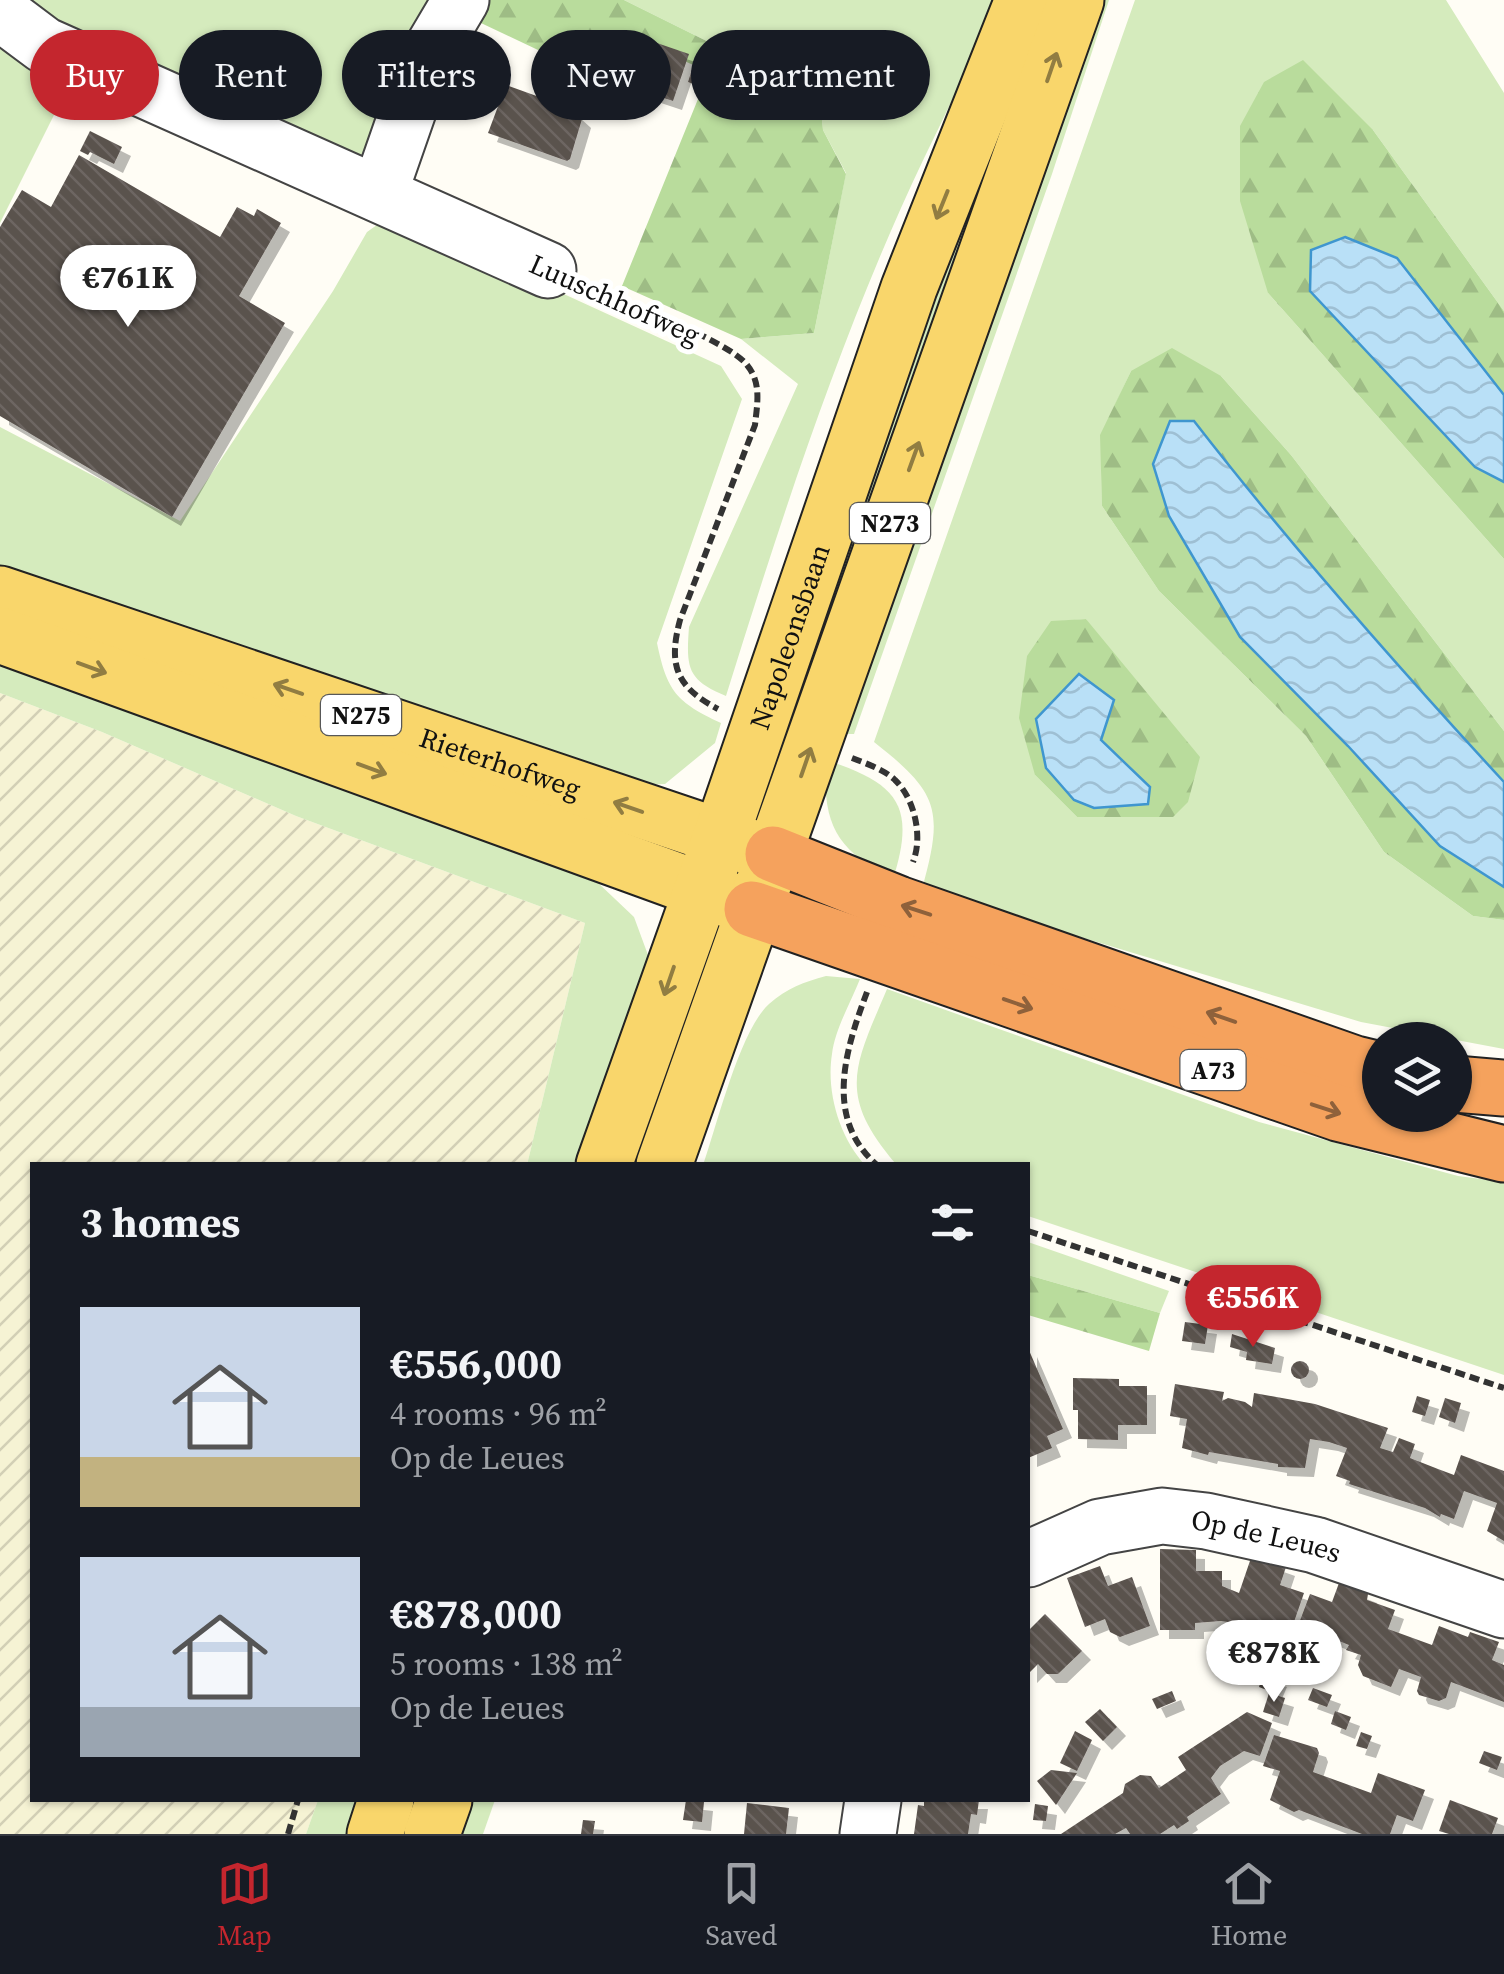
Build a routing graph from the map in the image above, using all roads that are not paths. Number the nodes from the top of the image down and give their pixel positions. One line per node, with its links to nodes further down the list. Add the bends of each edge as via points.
1 (461, 0): 5 (street, via 426,59)
2 (1023, 0): 9 (main road, Napoleonsbaan / N273, one-way to 9, via 909,288)
3 (1076, 0): 10 (main road, Napoleonsbaan / N273, one-way to 3, via 836,752)
4 (0, 12): 5 (street, Luuschhofweg, via 44,46)
5 (379, 194): 6 (street, Luuschhofweg)
6 (548, 270)
7 (0, 594): 9 (main road, Rieterhofweg / N275, one-way to 7)
8 (0, 636): 11 (main road, Rieterhofweg / N275, one-way to 11)
9 (720, 839): 10 (main road, Rieterhofweg / N275); 11 (main road, Napoleonsbaan / N273)
10 (773, 854): 12 (main road, Napoleonsbaan / N273); 13 (highway, A73, one-way to 10)
11 (701, 889): 12 (main road, Rieterhofweg / N275); 17 (main road, Napoleonsbaan / N273, one-way to 17)
12 (752, 909): 16 (highway, A73, one-way to 16, via 1338,1113); 18 (main road, Napoleonsbaan / N273)
13 (1362, 1066)
14 (1472, 1085): 15 (highway)
15 (1504, 1088)
16 (1504, 1154)
17 (605, 1162)
18 (665, 1162)
19 (1030, 1558): 20 (street, Op de Leues, via 1100,1527 1162,1516 1315,1545)
20 (1504, 1610)
21 (385, 1802): 24 (main road)
22 (443, 1802): 25 (main road)
23 (874, 1802): 26 (street)
24 (375, 1834)
25 (432, 1834)
26 (868, 1834)

